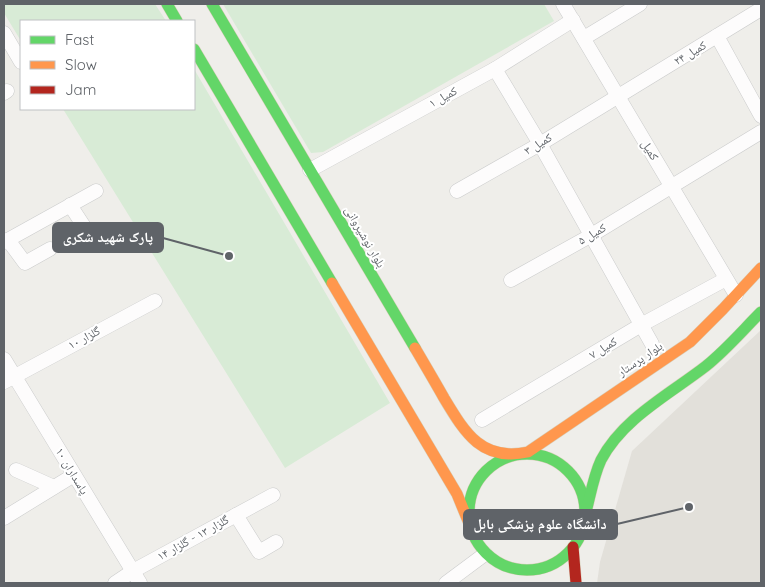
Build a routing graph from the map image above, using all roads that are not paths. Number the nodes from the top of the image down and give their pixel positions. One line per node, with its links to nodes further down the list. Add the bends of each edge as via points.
1 (167, 4): 6 (main road)
2 (212, 4): 18 (main road, بلوار نوشیروانی)
3 (563, 4): 7 (street, کمیل)
4 (640, 4): 10 (street)
5 (761, 9): 9 (street, کمیل ۲۴)
6 (177, 20)
7 (573, 20): 10 (street, کمیل); 13 (street, کمیل ۱)
8 (4, 33): 12 (street)
9 (717, 36): 14 (street, کمیل ۲۴); 15 (street)
10 (584, 38): 14 (street, کمیل)
11 (195, 51): 46 (main road, via 456,494)
12 (20, 60)
13 (495, 69): 17 (street); 18 (street, کمیل ۱)
14 (618, 96): 17 (street, کمیل ۳); 19 (street, کمیل)
15 (761, 116)
16 (761, 132): 19 (street, کمیل ۵)
17 (540, 144): 21 (street, کمیل ۳); 24 (street)
18 (310, 170): 38 (main road, بلوار نوشیروانی, via 459,423 473,440 487,450)
19 (671, 186): 24 (street, کمیل ۵); 28 (street, کمیل)
20 (96, 191): 22 (street)
21 (457, 191)
22 (70, 205): 23 (street); 25 (street)
23 (86, 231)
24 (590, 236): 29 (street, کمیل ۵); 33 (street)
25 (6, 241): 26 (street, via 26,263)
26 (50, 249)
27 (761, 268): 30 (main road, بلوار پرستار)
28 (726, 279): 30 (street, کمیل); 33 (street, کمیل ۷)
29 (510, 280)
30 (736, 295): 38 (main road, بلوار پرستار, via 690,342 528,452)
31 (155, 300): 36 (street, گلزار ۱۰)
32 (761, 312): 45 (main road, via 710,362 620,434 594,478)
33 (641, 325): 34 (street); 37 (street, کمیل ۷)
34 (652, 344)
35 (4, 359): 36 (street, پاسداران ١٠)
36 (9, 379): 40 (street, پاسداران ١٠)
37 (482, 420)
38 (518, 455): 45 (main road, via 548,458 572,475 584,502); 46 (main road, via 500,461 478,481 470,499)
39 (16, 470): 41 (street)
40 (74, 475): 41 (street); 51 (street, پاسداران ١٠)
41 (54, 487): 44 (street)
42 (273, 495): 43 (street, گلزار ۱۳ - گلزار ۱۴)
43 (236, 515): 47 (street, via 259,552); 51 (street, گلزار ۱۳ - گلزار ۱۴)
44 (4, 518)
45 (584, 521): 48 (main road)
46 (471, 528): 49 (main road)
47 (276, 542)
48 (573, 547): 50 (main road, via 550,566); 55 (main road)
49 (485, 554): 50 (main road); 53 (street)
50 (511, 569): 54 (main road)
51 (137, 577): 52 (street, گلزار ۱۳ - گلزار ۱۴)
52 (115, 583)
53 (446, 583)
54 (516, 583)
55 (576, 583)

